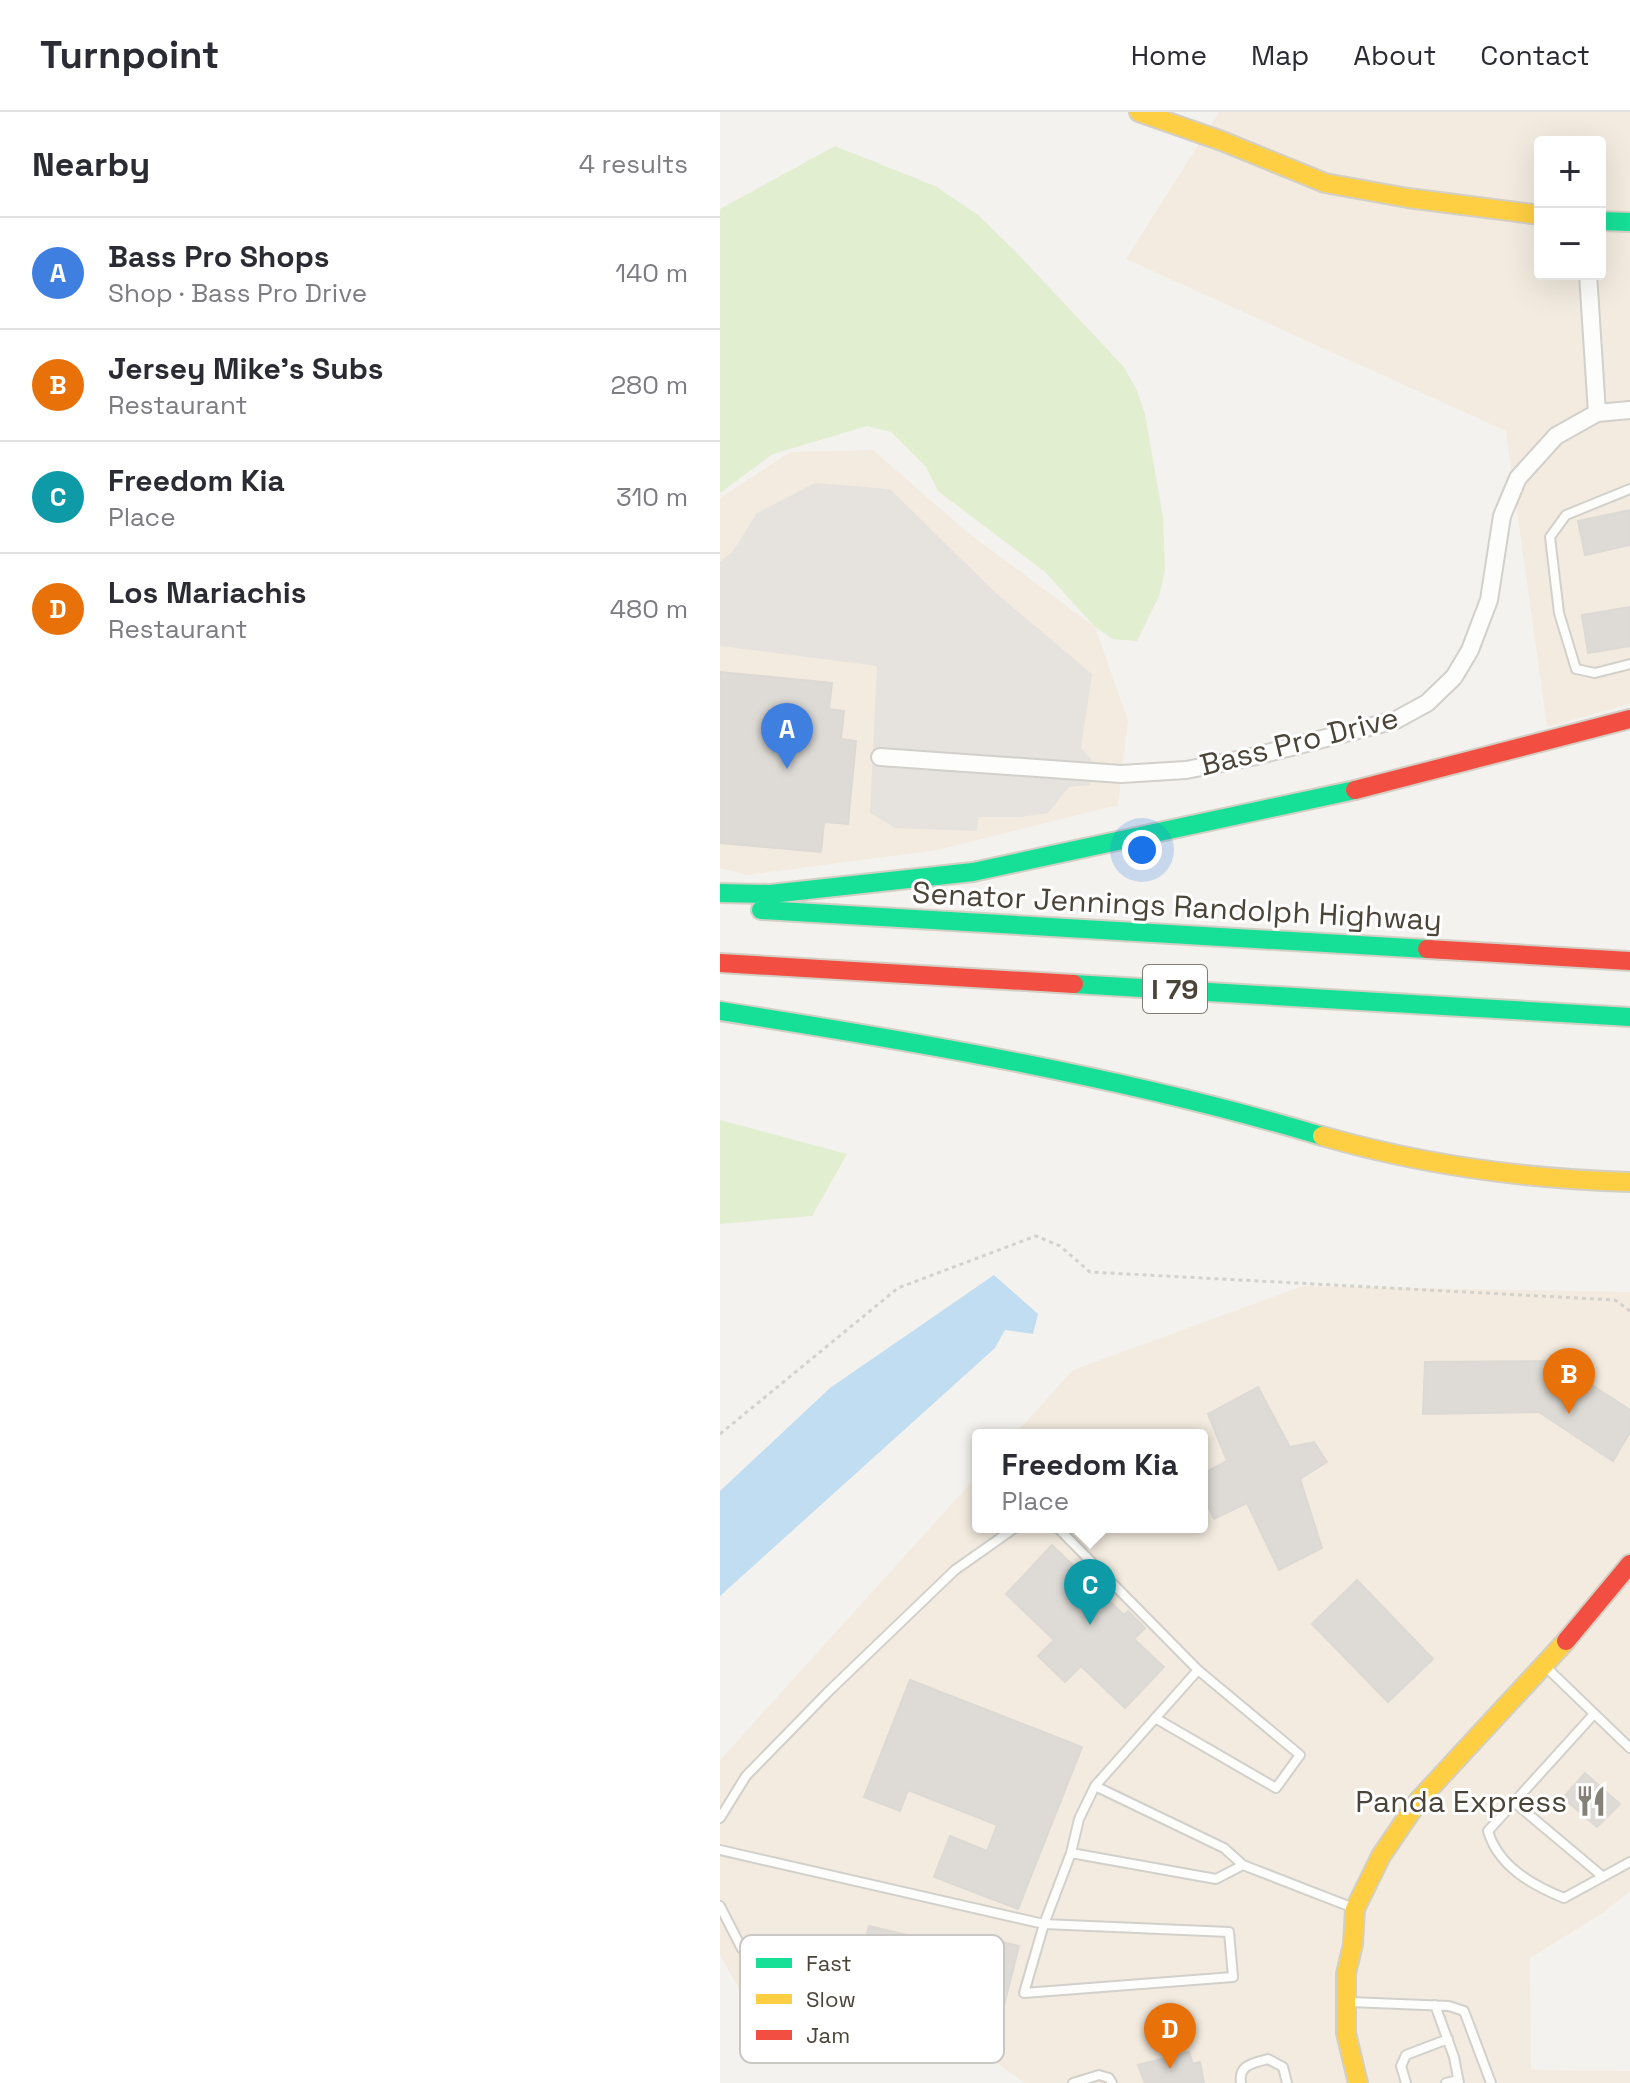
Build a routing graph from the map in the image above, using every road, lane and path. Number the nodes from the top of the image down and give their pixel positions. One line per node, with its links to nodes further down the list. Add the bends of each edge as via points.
1 (1139, 112): 2 (main road, via 1325,183)
2 (1534, 214)
3 (1606, 221): 4 (main road)
4 (1630, 222)
5 (1588, 280): 7 (street)
6 (1630, 410): 7 (street, Bass Pro Drive)
7 (1597, 413): 11 (street, Bass Pro Drive, via 1556,436 1518,478 1502,516 1489,600 1470,650 1445,686 1396,720 1186,770 1121,774)
8 (1630, 489): 9 (lane, via 1566,515 1550,537 1559,613 1576,669 1595,673)
9 (1630, 664)
10 (1630, 719): 12 (main road, via 1338,794 973,872 770,894)
11 (880, 757)
12 (720, 893)
13 (720, 908): 14 (main road, Senator Jennings Randolph Highway / I 79)
14 (1630, 961)
15 (720, 963): 17 (main road, I 79)
16 (720, 1011): 18 (main road, via 1099,1080 1425,1161 1511,1175)
17 (1630, 1017)
18 (1630, 1182)
19 (1630, 1311): 20 (path, via 1615,1300 1090,1272 1060,1246 1036,1236 898,1288)
20 (720, 1434)
21 (1007, 1533): 31 (lane, via 955,1570 829,1691 746,1776)
22 (1063, 1533): 25 (lane)
23 (1630, 1564): 24 (main road)
24 (1545, 1666): 26 (lane); 38 (main road, via 1419,1800 1381,1856)
25 (1198, 1670): 27 (lane); 27 (lane, via 1300,1755 1276,1788)
26 (1594, 1714): 28 (lane); 30 (lane)
27 (1155, 1718): 29 (lane)
28 (1630, 1748)
29 (1095, 1786): 33 (lane); 35 (lane, via 1224,1848)
30 (1514, 1802): 36 (lane); 36 (lane, via 1488,1831 1492,1848 1532,1885 1564,1898)
31 (720, 1818)
32 (720, 1850): 39 (lane)
33 (1071, 1853): 35 (lane, via 1216,1879); 39 (lane)
34 (1630, 1862): 36 (lane)
35 (1243, 1865): 38 (lane)
36 (1602, 1876)
37 (720, 1906): 40 (lane)
38 (1355, 1909): 41 (main road)
39 (1044, 1924): 39 (lane, via 1024,1993 1233,1977 1229,1932)
40 (740, 1945)
41 (1346, 2002): 42 (lane); 49 (main road, via 1346,2033)
42 (1435, 2005): 43 (lane); 52 (lane, via 1464,2011)
43 (1448, 2039): 44 (lane); 50 (lane, via 1406,2055 1401,2066)
44 (1459, 2081): 51 (lane)
45 (1073, 2083): 46 (lane, via 1099,2075)
46 (1112, 2083)
47 (1241, 2083): 48 (lane, via 1248,2064 1268,2059 1283,2067)
48 (1287, 2083)
49 (1358, 2083)
50 (1406, 2083)
51 (1446, 2083)
52 (1491, 2083)

